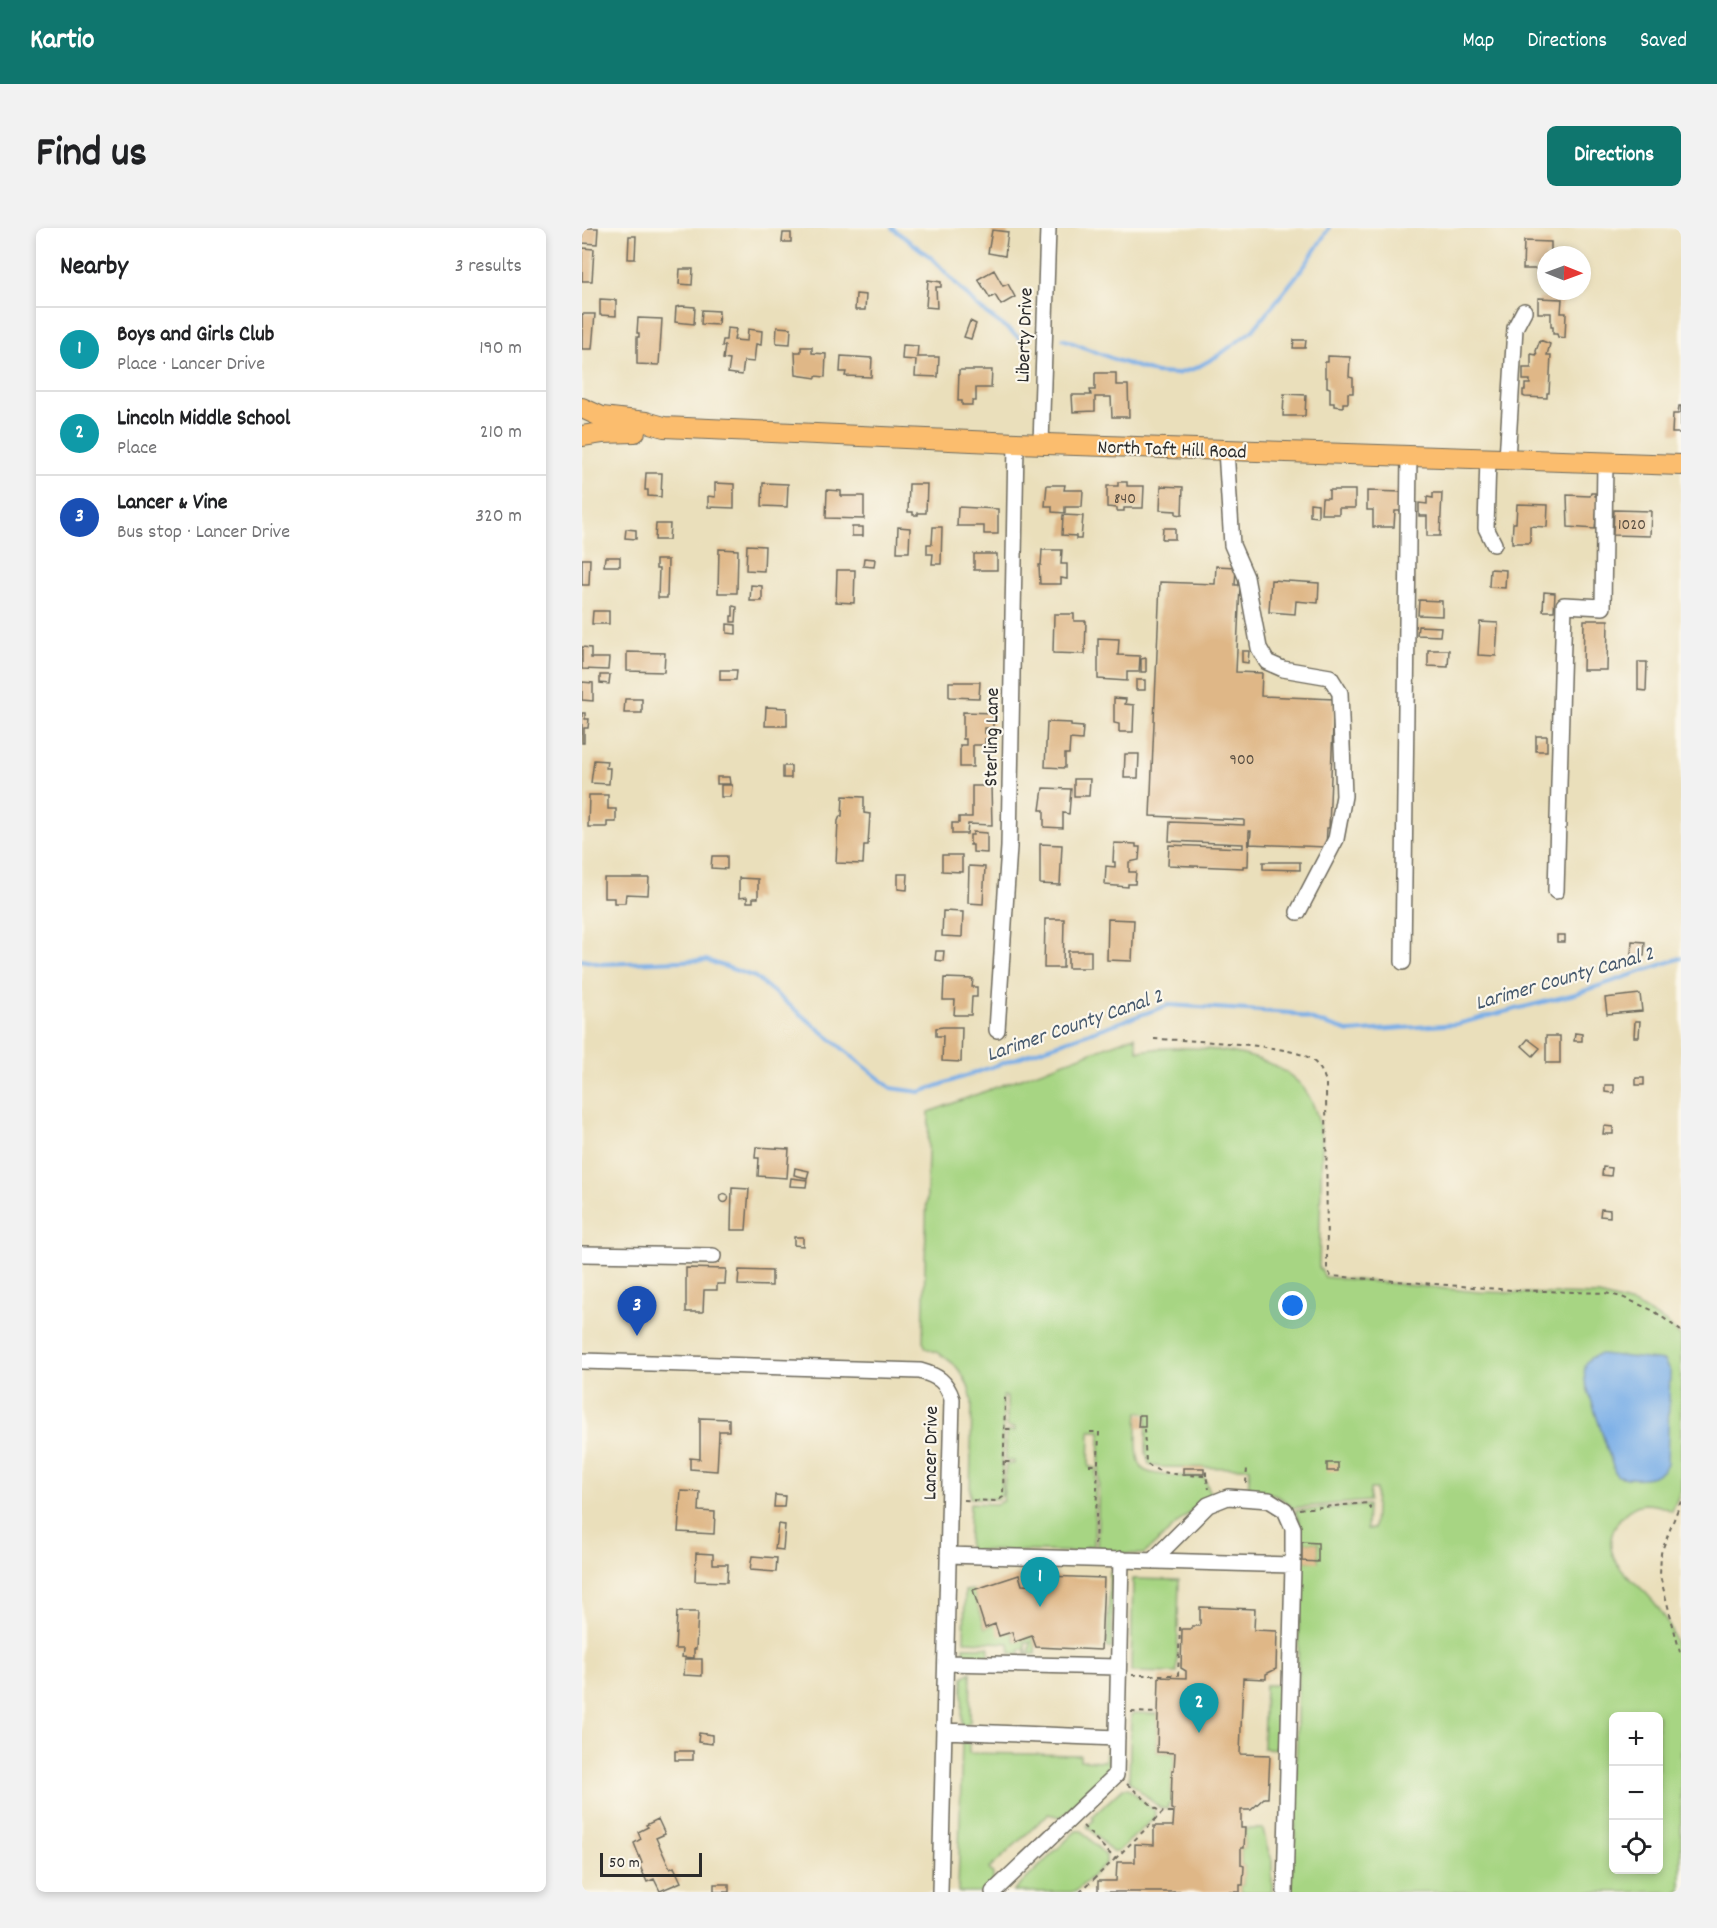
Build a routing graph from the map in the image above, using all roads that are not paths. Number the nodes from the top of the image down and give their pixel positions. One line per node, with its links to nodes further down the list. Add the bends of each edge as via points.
1 (1048, 228): 7 (street, Liberty Drive)
2 (1524, 310): 10 (street, via 1515,328)
3 (582, 408): 4 (main road, North Taft Hill Road, via 602,417)
4 (664, 427): 5 (main road, North Taft Hill Road, via 646,432); 6 (main road, North Taft Hill Road)
5 (582, 436)
6 (1016, 443): 7 (main road, North Taft Hill Road); 17 (street, Sterling Lane, via 1009,847)
7 (1041, 444): 8 (main road, North Taft Hill Road)
8 (1226, 450): 9 (main road, North Taft Hill Road); 15 (street, via 1232,545 1246,577 1259,648 1267,662 1283,669 1330,677 1341,693 1344,796 1336,839)
9 (1409, 456): 10 (main road, North Taft Hill Road); 16 (street)
10 (1498, 459): 11 (main road, North Taft Hill Road); 13 (street, via 1486,528)
11 (1605, 462): 12 (main road, North Taft Hill Road); 14 (street, via 1603,607 1564,605)
12 (1681, 465)
13 (1494, 544)
14 (1556, 891)
15 (1298, 912)
16 (1403, 962)
17 (996, 1030)
18 (582, 1254): 19 (street)
19 (714, 1256)
20 (582, 1361): 21 (street, Lancer Drive, via 920,1371 935,1375 948,1387 952,1399)
21 (948, 1555): 22 (street); 25 (street, Lancer Drive)
22 (1121, 1559): 23 (street); 26 (street)
23 (1153, 1560): 24 (street); 24 (street, via 1208,1505 1228,1497 1269,1500 1285,1510 1293,1528)
24 (1293, 1564): 31 (street)
25 (946, 1663): 26 (street); 27 (street, Lancer Drive)
26 (1124, 1671): 28 (street)
27 (944, 1731): 28 (street); 29 (street, Lancer Drive)
28 (1117, 1738): 30 (street, via 1116,1775)
29 (940, 1892)
30 (993, 1892)
31 (1285, 1892)

